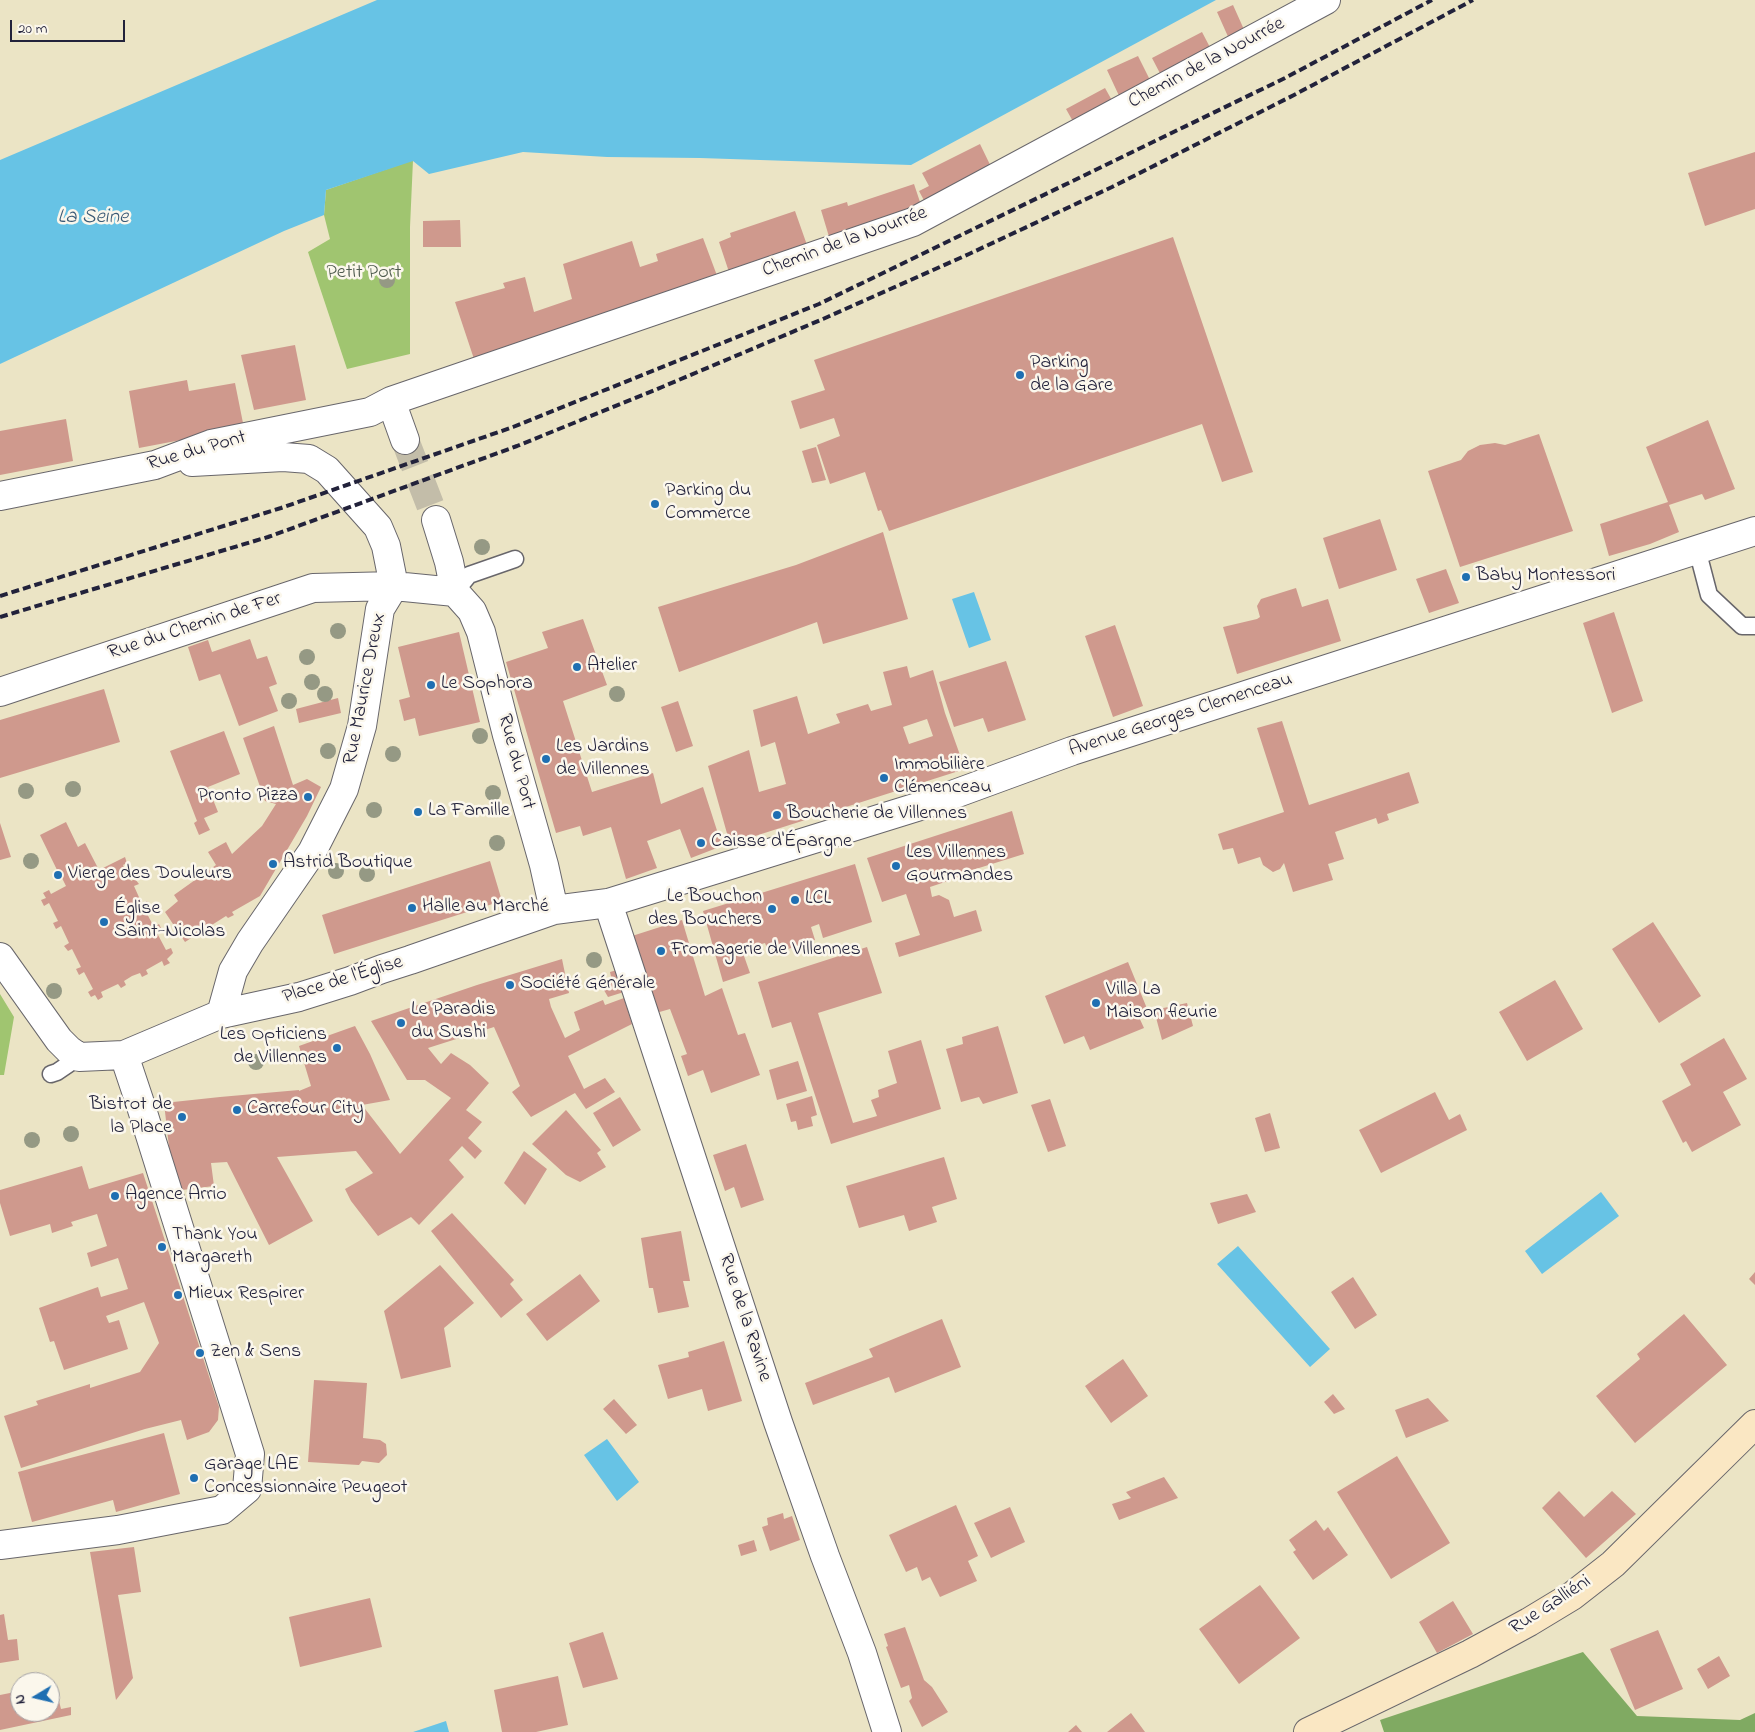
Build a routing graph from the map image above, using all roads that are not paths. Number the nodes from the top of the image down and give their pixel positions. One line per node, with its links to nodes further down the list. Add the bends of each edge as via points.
1 (1326, 0): 2 (street, Chemin de la Nourrée, via 913,222)
2 (391, 401): 3 (street); 4 (street, Rue du Pont, via 370,412 211,444)
3 (405, 440)
4 (156, 465): 5 (street, Rue du Pont); 10 (street, Rue Maurice Dreux, via 283,457 309,459 328,470 378,527 386,546)
5 (0, 496)
6 (436, 520): 11 (street)
7 (1755, 531): 8 (street, Avenue Georges Clemenceau)
8 (1697, 550): 12 (lane, via 1709,595 1742,626); 14 (street, Avenue Georges Clemenceau, via 1072,750 930,803)
9 (515, 559): 11 (lane, via 469,575)
10 (394, 586): 11 (street); 13 (street, Rue du Chemin de Fer, via 313,588); 17 (street, Rue Maurice Dreux, via 380,609 362,726 344,789 312,852 233,971)
11 (455, 592): 15 (street, Rue du Port, via 472,611 481,632)
12 (1755, 626)
13 (0, 692)
14 (608, 903): 15 (street, Place de l'Église); 23 (street, Rue de la Ravine, via 778,1422 862,1653)
15 (554, 910): 17 (street, Place de l'Église, via 299,997)
16 (0, 957): 19 (street, via 59,1040)
17 (221, 1014): 18 (street, Place de l'Église)
18 (124, 1055): 19 (street, Place de l'Église); 22 (street, via 250,1454 247,1489 222,1510 118,1530)
19 (79, 1057): 20 (lane)
20 (51, 1074)
21 (1755, 1424): 24 (street, Rue Galliéni, via 1613,1564 1572,1596 1470,1654)
22 (0, 1545)
23 (887, 1732)
24 (1308, 1732)

